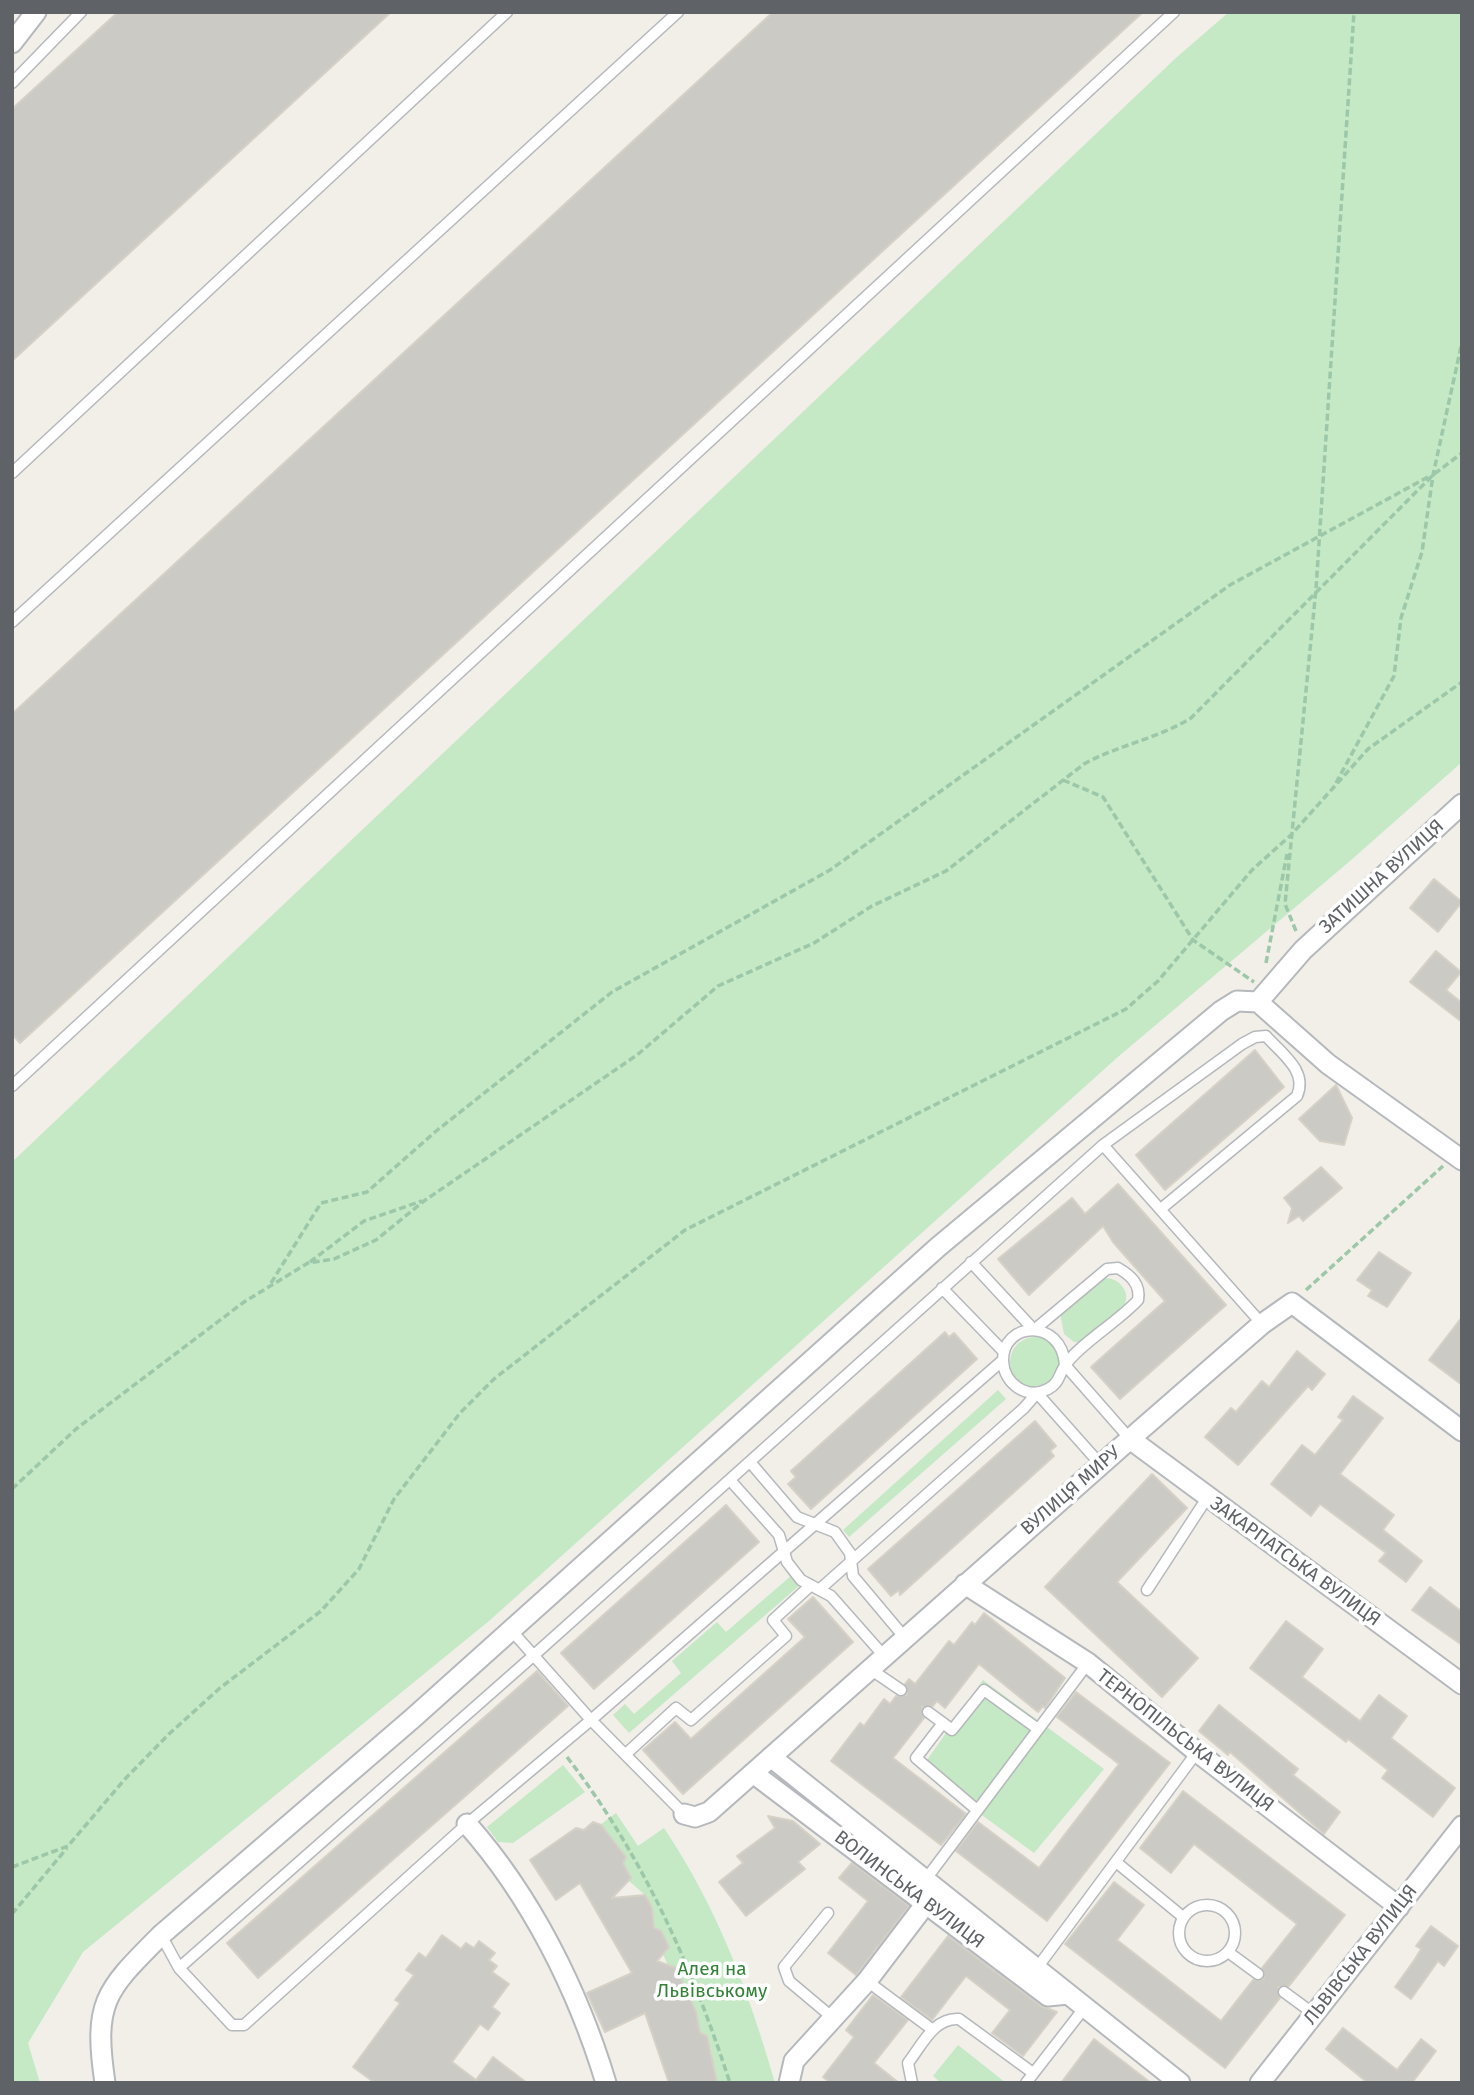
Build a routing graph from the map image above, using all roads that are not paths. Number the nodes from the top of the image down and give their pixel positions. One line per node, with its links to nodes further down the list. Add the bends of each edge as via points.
1 (36, 12): 6 (street)
2 (81, 12): 7 (lane)
3 (508, 12): 8 (lane)
4 (678, 12): 9 (lane)
5 (1174, 12): 12 (lane)
6 (12, 43)
7 (12, 83)
8 (12, 473)
9 (12, 622)
10 (1462, 804): 11 (street, ЗАТИШНА ВУЛИЦЯ)
11 (1260, 995): 14 (street, via 1328,1064); 35 (street, via 1221,1011 949,1239)
12 (12, 1086)
13 (1102, 1145): 15 (lane); 15 (lane, via 1242,1044 1266,1036 1301,1074 1297,1096); 16 (lane)
14 (1458, 1157)
15 (1161, 1208): 18 (lane)
16 (971, 1262): 17 (lane); 19 (lane)
17 (942, 1288): 20 (lane); 25 (lane)
18 (1262, 1324): 23 (street, ВУЛИЦЯ МИРУ, via 1292,1303); 24 (street, ВУЛИЦЯ МИРУ)
19 (1034, 1330): 20 (lane, via 1015,1336); 21 (lane, via 1060,1344); 21 (lane, via 1107,1269 1118,1268 1136,1282 1138,1300)
20 (1003, 1356): 22 (lane, via 1004,1372 1016,1387); 29 (lane)
21 (1065, 1365): 22 (lane, via 1056,1384); 24 (lane)
22 (1037, 1393): 26 (lane); 31 (lane)
23 (1462, 1431)
24 (1130, 1439): 26 (street, ВУЛИЦЯ МИРУ); 28 (street, ЗАКАРПАТСЬКА ВУЛИЦЯ)
25 (750, 1462): 27 (lane); 29 (lane, via 797,1517)
26 (1101, 1465): 32 (street, ВУЛИЦЯ МИРУ)
27 (730, 1480): 30 (lane, via 779,1535); 37 (lane)
28 (1207, 1498): 34 (lane); 40 (street, ЗАКАРПАТСЬКА ВУЛИЦЯ)
29 (814, 1524): 30 (lane); 31 (lane, via 835,1532)
30 (785, 1551): 33 (lane, via 792,1569); 43 (lane)
31 (851, 1561): 33 (lane); 36 (lane, via 853,1576)
32 (965, 1584): 36 (street, ВУЛИЦЯ МИРУ); 39 (street, ТЕРНОПІЛЬСЬКА ВУЛИЦЯ)
33 (815, 1588): 38 (lane, via 831,1596); 47 (lane, via 773,1620 786,1636 691,1720 676,1708)
34 (1147, 1590)
35 (511, 1630): 37 (lane); 59 (street)
36 (905, 1638): 38 (street, ВУЛИЦЯ МИРУ)
37 (533, 1656): 43 (lane); 61 (lane)
38 (877, 1662): 41 (lane); 48 (street, ВУЛИЦЯ МИРУ)
39 (1088, 1663): 45 (lane); 46 (street, ТЕРНОПІЛЬСЬКА ВУЛИЦЯ)
40 (1462, 1684)
41 (901, 1690)
42 (928, 1712): 44 (lane)
43 (591, 1720): 47 (lane); 52 (lane)
44 (943, 1723): 45 (lane, via 952,1730 984,1690); 50 (lane, via 916,1758)
45 (1038, 1729): 50 (lane)
46 (1197, 1752): 54 (lane); 56 (street, ТЕРНОПІЛЬСЬКА ВУЛИЦЯ)
47 (627, 1753): 51 (lane)
48 (771, 1757): 49 (street, ВУЛИЦЯ МИРУ); 55 (street, ВОЛИНСЬКА ВУЛИЦЯ)
49 (753, 1773): 51 (street, ВУЛИЦЯ МИРУ, via 709,1812 695,1817); 55 (street, ВОЛИНСЬКА ВУЛИЦЯ)
50 (977, 1810): 55 (lane)
51 (684, 1814)
52 (467, 1824): 61 (lane, via 244,2025 232,2025); 73 (street, via 495,1856 548,1941 595,2046)
53 (1462, 1826): 56 (street, ЛЬВІВСЬКА ВУЛИЦЯ)
54 (1116, 1862): 58 (lane); 62 (lane)
55 (930, 1890): 62 (street, ВОЛИНСЬКА ВУЛИЦЯ); 64 (street); 66 (street, ВОЛИНСЬКА ВУЛИЦЯ, via 1048,1996)
56 (1399, 1906): 68 (street, ЛЬВІВСЬКА ВУЛИЦЯ)
57 (828, 1913): 69 (lane, via 784,1967 789,1981)
58 (1182, 1917): 60 (lane, via 1180,1938 1191,1956 1210,1961); 60 (lane, via 1206,1905 1224,1911 1235,1934)
59 (161, 1935): 61 (lane); 72 (street, via 105,2000 99,2039)
60 (1228, 1952): 63 (lane)
61 (179, 1968)
62 (1037, 1968): 66 (street, ВОЛИНСЬКА ВУЛИЦЯ)
63 (1258, 1974)
64 (867, 1981): 69 (street); 70 (lane)
65 (1284, 1992): 68 (lane)
66 (1068, 1994): 67 (street, ВОЛИНСЬКА ВУЛИЦЯ)
67 (1085, 2007): 71 (lane); 77 (street, ВОЛИНСЬКА ВУЛИЦЯ)
68 (1314, 2014): 78 (street, ЛЬВІВСЬКА ВУЛИЦЯ)
69 (833, 2018): 74 (street, via 794,2061)
70 (933, 2030): 71 (lane, via 948,2018 959,2019); 75 (lane, via 908,2063)
71 (1033, 2073): 76 (lane)
72 (105, 2083)
73 (606, 2083)
74 (789, 2083)
75 (912, 2083)
76 (1026, 2083)
77 (1180, 2083)
78 (1260, 2083)

